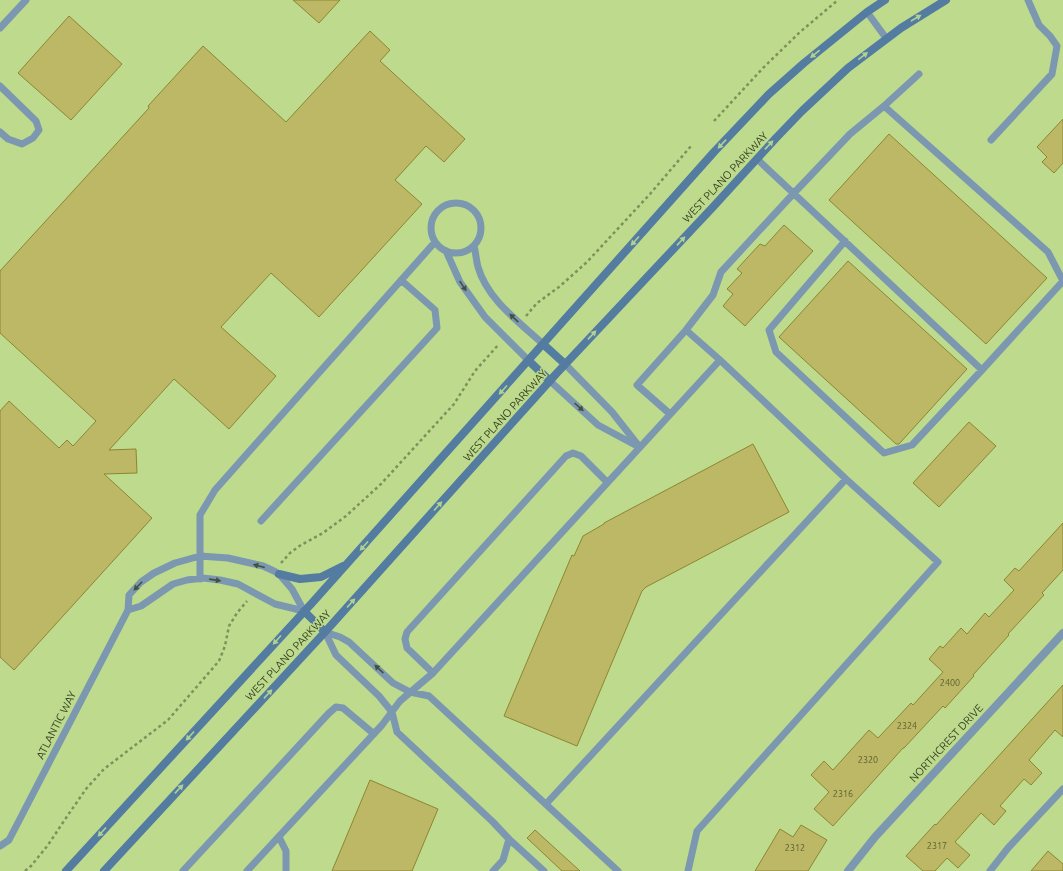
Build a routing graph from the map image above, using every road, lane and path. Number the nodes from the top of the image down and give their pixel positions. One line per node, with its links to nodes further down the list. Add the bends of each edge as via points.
1 (26, 0): 7 (lane)
2 (838, 0): 13 (path, via 763,68)
3 (885, 0): 6 (main road, WEST PLANO PARKWAY)
4 (946, 0): 8 (main road, WEST PLANO PARKWAY, one-way to 4)
5 (1028, 0): 9 (lane, via 1039,25)
6 (867, 12): 8 (lane); 26 (main road, WEST PLANO PARKWAY, one-way to 26, via 804,62 769,94)
7 (0, 28)
8 (886, 38): 17 (main road, WEST PLANO PARKWAY, one-way to 8, via 802,111)
9 (1060, 45): 15 (lane, via 1052,74)
10 (919, 74): 12 (lane)
11 (0, 86): 14 (lane, via 36,121 39,130 33,138 22,144 8,139)
12 (884, 106): 18 (lane, via 850,134); 31 (lane, via 1048,252 1062,281)
13 (714, 121)
14 (0, 132)
15 (991, 140)
16 (692, 146): 24 (path, via 587,262)
17 (757, 159): 18 (lane); 30 (main road, WEST PLANO PARKWAY, one-way to 17)
18 (794, 193): 19 (lane); 25 (lane, via 721,272 713,294)
19 (845, 241): 31 (lane); 31 (lane, via 769,330 776,352 884,453 912,444)
20 (435, 242): 21 (lane, via 431,229 434,216 448,204 463,203 475,211 481,225 481,232); 22 (lane); 23 (lane)
21 (474, 246): 22 (lane, via 461,253); 26 (lane, one-way to 21, via 503,308 492,293 478,268)
22 (446, 251): 29 (lane, one-way to 29, via 460,282 484,317)
23 (401, 280): 37 (lane, via 435,310 437,328); 38 (lane, via 214,490 200,515)
24 (524, 318)
25 (686, 330): 28 (lane); 33 (lane, via 637,385)
26 (543, 344): 29 (main road, WEST PLANO PARKWAY); 30 (main road)
27 (498, 345): 39 (path, via 475,371 454,404 381,484 346,516 301,545)
28 (720, 360): 33 (lane); 35 (lane)
29 (529, 361): 32 (main road); 40 (main road, WEST PLANO PARKWAY, one-way to 40)
30 (565, 364): 32 (main road, WEST PLANO PARKWAY); 34 (lane, via 612,412)
31 (982, 370)
32 (550, 381): 34 (lane, one-way to 34, via 598,425); 46 (main road, WEST PLANO PARKWAY, one-way to 32)
33 (670, 414): 34 (lane)
34 (639, 447): 36 (lane)
35 (846, 479): 53 (lane); 66 (lane, via 938,562 697,831)
36 (607, 482): 48 (lane); 48 (lane, via 581,456 573,453 566,456 407,632 407,648)
37 (261, 521)
38 (200, 556): 41 (lane, ATLANTIC WAY, one-way to 38, via 263,566 228,558); 42 (lane); 44 (lane, ATLANTIC WAY, one-way to 44, via 175,563 141,582 129,595)
39 (280, 564)
40 (348, 564): 41 (main road, via 321,577 300,579); 45 (main road, WEST PLANO PARKWAY)
41 (279, 574): 45 (lane, ATLANTIC WAY, via 292,589)
42 (200, 579): 44 (lane, via 173,584 142,606); 45 (lane, one-way to 45, via 238,584 275,604)
43 (250, 597): 57 (path, via 229,626 219,661 168,720 116,760 86,789 48,845)
44 (128, 610): 56 (lane, ATLANTIC WAY, via 23,813 8,840)
45 (304, 611): 46 (main road); 58 (main road, WEST PLANO PARKWAY, one-way to 58)
46 (325, 632): 49 (lane, one-way to 46, via 394,683 349,642); 50 (lane, via 336,655); 59 (main road, WEST PLANO PARKWAY, one-way to 46)
47 (1063, 633): 67 (street, NORTHCREST DRIVE, via 875,837)
48 (432, 673): 49 (lane)
49 (410, 692): 50 (lane); 53 (lane, via 429,696)
50 (392, 712): 51 (lane); 55 (lane, via 397,732)
51 (374, 734): 54 (lane); 60 (lane, via 343,708 336,707)
52 (1063, 789): 68 (lane)
53 (546, 804): 65 (lane)
54 (279, 837): 61 (lane); 62 (lane, via 286,851)
55 (509, 839): 63 (lane, via 503,860); 64 (lane)
56 (0, 846)
57 (25, 871)
58 (66, 871)
59 (104, 871)
60 (183, 871)
61 (247, 871)
62 (286, 871)
63 (493, 871)
64 (544, 871)
65 (618, 871)
66 (688, 871)
67 (848, 871)
68 (990, 871)

